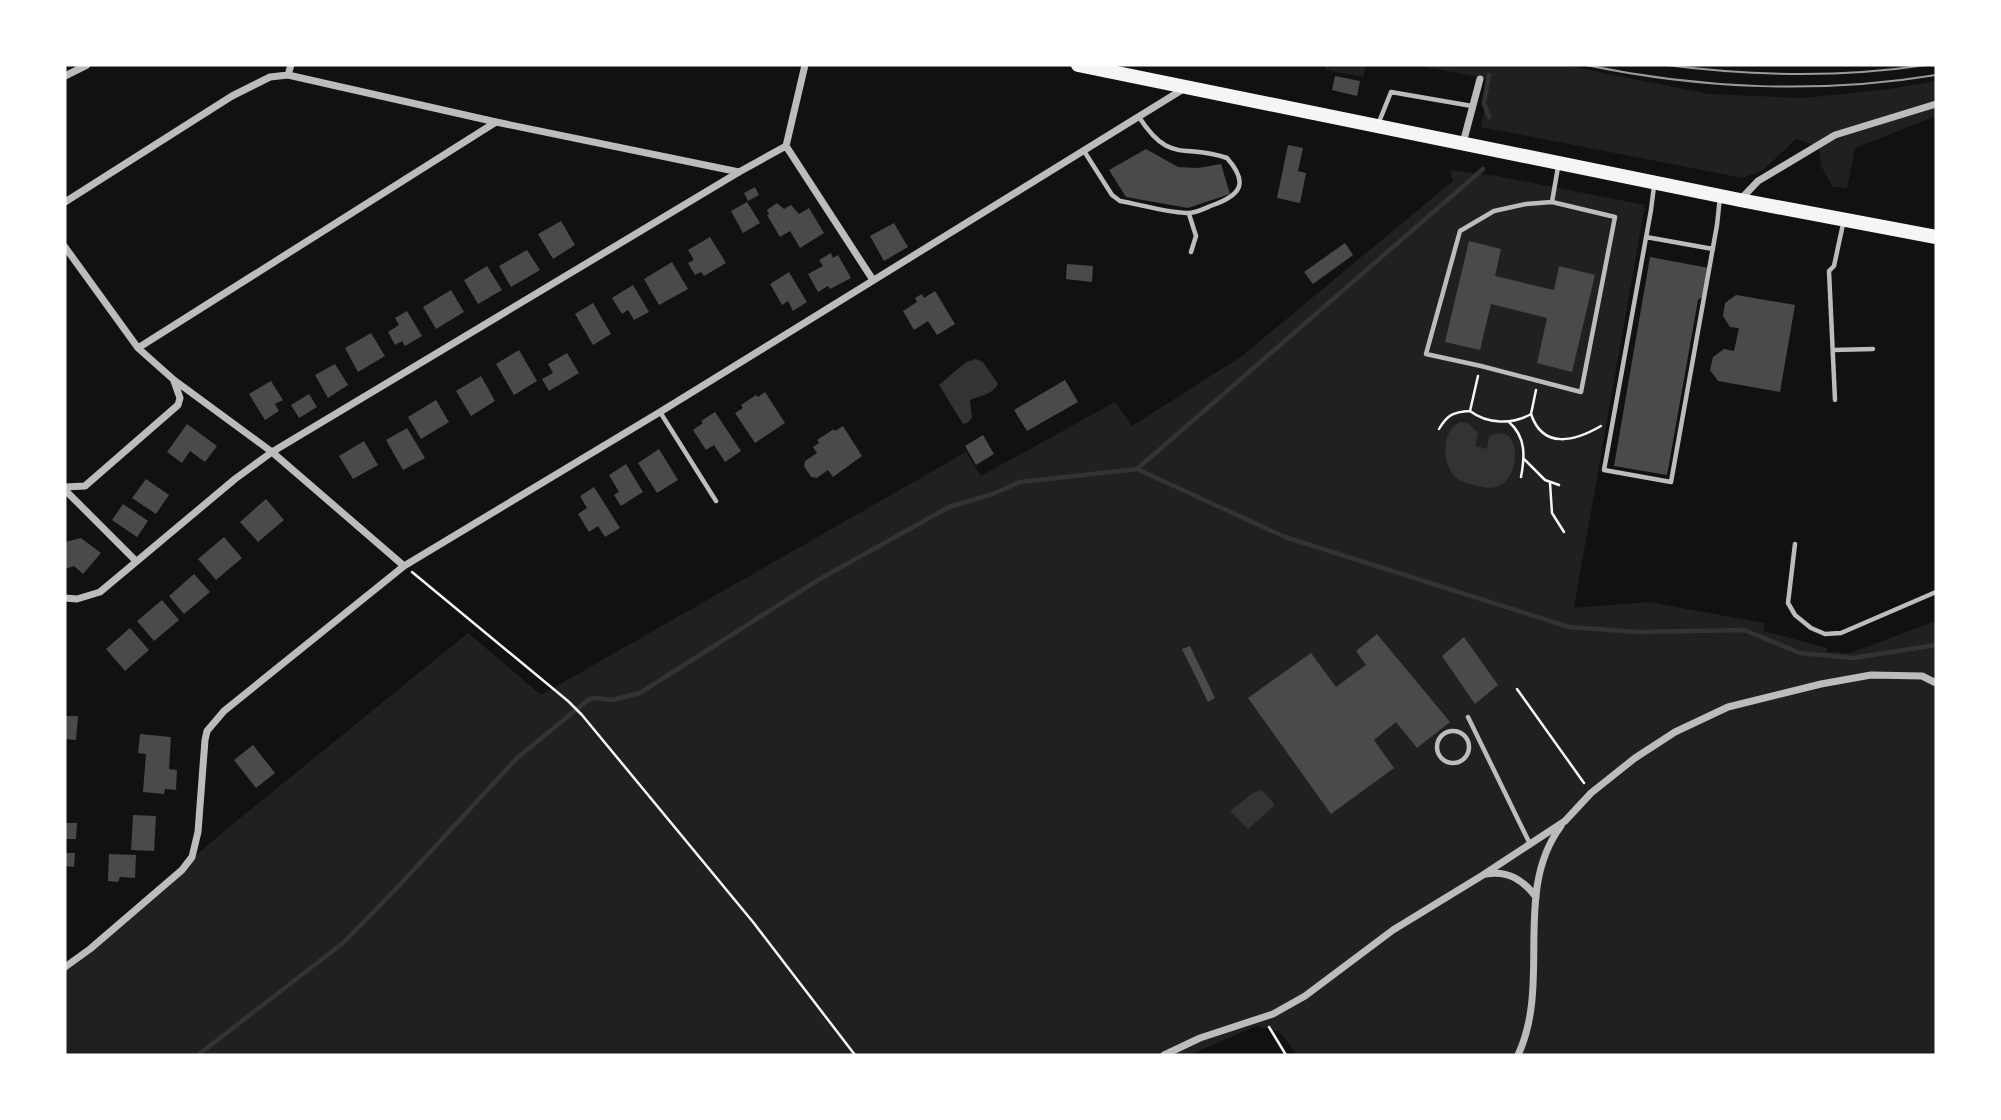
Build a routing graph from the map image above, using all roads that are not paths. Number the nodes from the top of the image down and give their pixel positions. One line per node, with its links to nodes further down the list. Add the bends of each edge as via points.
1 (87, 65): 6 (street)
2 (291, 65): 5 (street)
3 (805, 65): 15 (street)
4 (1078, 65): 8 (main road)
5 (288, 75): 12 (street); 22 (street, via 270,76 232,96)
6 (65, 76)
7 (1480, 79): 10 (street)
8 (1187, 87): 11 (street); 13 (main road)
9 (1936, 104): 21 (street, via 1835,135 1758,181)
10 (1472, 106): 13 (lane, via 1391,92); 14 (street)
11 (1139, 117): 16 (street); 24 (lane, via 1159,143 1176,151 1227,158 1239,175 1241,184 1229,199)
12 (496, 122): 18 (street); 32 (street)
13 (1378, 126): 14 (main road)
14 (1462, 143): 17 (main road)
15 (786, 146): 18 (street); 31 (street)
16 (1084, 151): 24 (lane, via 1112,195 1121,201); 31 (street)
17 (1559, 162): 19 (main road); 23 (lane)
18 (739, 172): 38 (street)
19 (1654, 182): 20 (main road); 26 (lane)
20 (1721, 196): 21 (main road); 29 (lane)
21 (1740, 200): 25 (main road)
22 (65, 202)
23 (1552, 202): 23 (lane, via 1615,217 1581,392 1426,354 1460,231 1494,211)
24 (1189, 214): 30 (lane, via 1196,236)
25 (1844, 219): 27 (main road); 34 (lane, via 1835,265 1829,271)
26 (1646, 237): 29 (lane); 29 (lane, via 1604,470 1671,482)
27 (1936, 237)
28 (65, 247): 32 (street)
29 (1713, 249)
30 (1191, 252)
31 (873, 280): 37 (street)
32 (138, 348): 35 (street)
33 (1873, 349): 34 (lane)
34 (1833, 350): 36 (lane)
35 (174, 380): 38 (street); 39 (street, via 178,405 85,486)
36 (1835, 400)
37 (660, 412): 40 (lane); 43 (street)
38 (272, 452): 42 (street); 43 (street)
39 (65, 489): 42 (street)
40 (716, 501)
41 (1795, 544): 44 (lane, via 1788,603 1795,615 1825,634 1842,633)
42 (136, 561): 45 (street, via 100,592)
43 (404, 566): 54 (street, via 215,721 205,740 192,857)
44 (1936, 592)
45 (65, 598)
46 (1936, 683): 50 (street, via 1922,676 1871,676 1728,707 1675,732 1635,758)
47 (1468, 717): 48 (lane)
48 (1478, 736): 49 (lane); 51 (lane)
49 (1467, 740): 49 (lane, via 1460,733 1445,733 1438,741 1440,756 1448,762 1463,759)
50 (1564, 821): 51 (street); 53 (street, via 1543,858)
51 (1530, 844): 52 (street)
52 (1483, 875): 53 (street, via 1508,875 1526,884); 55 (street, via 1393,930 1305,996 1273,1014)
53 (1536, 897): 56 (street, via 1534,989 1526,1038)
54 (65, 967)
55 (1164, 1055)
56 (1518, 1055)

